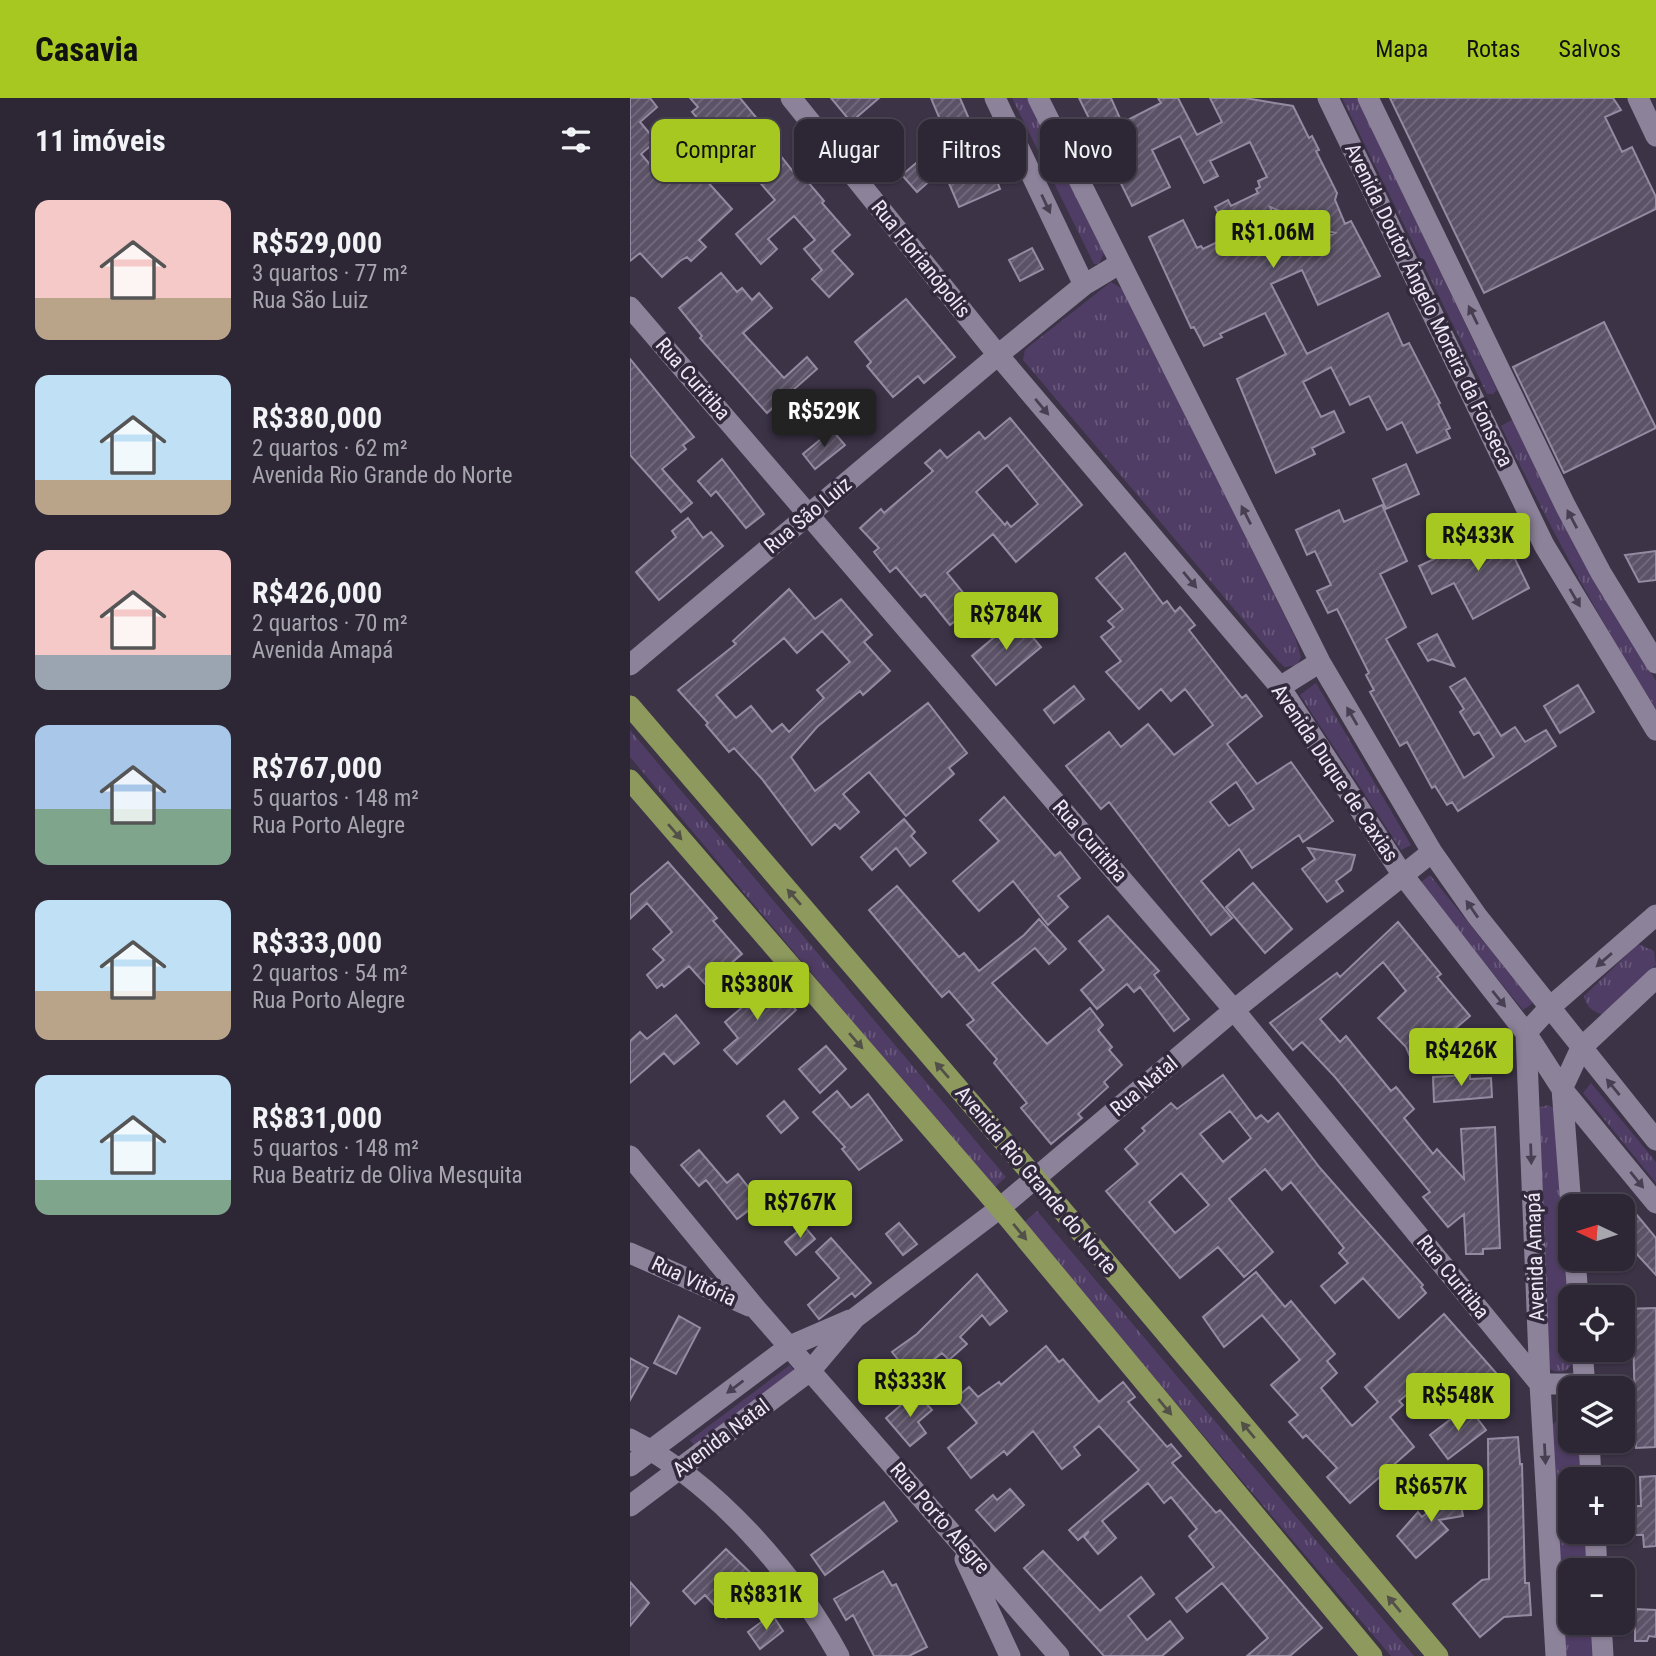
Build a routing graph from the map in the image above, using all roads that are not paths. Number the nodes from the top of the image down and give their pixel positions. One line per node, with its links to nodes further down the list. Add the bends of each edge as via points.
1 (791, 98): 11 (street, Rua Florianópolis)
2 (995, 98): 9 (street, one-way to 9)
3 (1038, 98): 8 (street, Avenida Duque de Caxias)
4 (1328, 98): 13 (street, Avenida Doutor Ângelo Moreira da Fonseca)
5 (1368, 98): 12 (street, Avenida Doutor Ângelo Moreira da Fonseca, one-way to 5)
6 (1638, 98): 7 (street)
7 (1656, 136)
8 (1119, 264): 9 (street); 15 (street, Avenida Duque de Caxias, one-way to 8)
9 (1084, 285): 11 (street, Rua São Luiz)
10 (630, 307): 14 (street, Rua Curitiba)
11 (998, 355): 14 (street, Rua São Luiz); 18 (street, Avenida Duque de Caxias, one-way to 18)
12 (1515, 402): 13 (street); 16 (street, Avenida Doutor Ângelo Moreira da Fonseca, one-way to 12, via 1601,573)
13 (1483, 416): 20 (street, Avenida Doutor Ângelo Moreira da Fonseca, one-way to 20, via 1544,545)
14 (809, 514): 17 (street, Rua São Luiz); 27 (street, Rua Curitiba)
15 (1320, 662): 18 (street); 22 (street, Avenida Duque de Caxias, one-way to 15)
16 (1656, 663)
17 (630, 665)
18 (1280, 687): 23 (street, Avenida Duque de Caxias)
19 (630, 706): 33 (main road, Avenida Rio Grande do Norte, one-way to 19)
20 (1656, 730)
21 (630, 780): 36 (main road, one-way to 36)
22 (1432, 852): 23 (street, Rua Natal); 26 (street, Avenida Duque de Caxias, one-way to 22)
23 (1402, 874): 27 (street, Rua Natal); 28 (street, Avenida Duque de Caxias, one-way to 28)
24 (1652, 926): 26 (street, one-way to 26)
25 (1656, 978): 29 (street, Avenida Amapá)
26 (1549, 1008): 28 (street); 29 (street, Avenida Duque de Caxias)
27 (1234, 1010): 33 (street, Rua Natal); 42 (street, Rua Curitiba)
28 (1527, 1033): 30 (street, Avenida Duque de Caxias); 42 (street, Avenida Amapá, one-way to 42)
29 (1581, 1048): 30 (street, Avenida Amapá); 31 (street, Avenida Duque de Caxias, one-way to 29)
30 (1562, 1089): 34 (street, Avenida Amapá); 35 (street, Avenida Duque de Caxias, one-way to 35)
31 (1656, 1140)
32 (630, 1156): 38 (street, Rua Porto Alegre)
33 (1036, 1179): 36 (street, Rua Natal); 55 (main road, Avenida Rio Grande do Norte, one-way to 33)
34 (1570, 1194)
35 (1656, 1203)
36 (1000, 1208): 39 (street, Rua Natal); 54 (main road, one-way to 54)
37 (630, 1253): 38 (street, Rua Vitória)
38 (757, 1310): 40 (street, Rua Porto Alegre)
39 (855, 1318): 40 (street, Rua Natal); 41 (street, Rua Natal)
40 (790, 1346): 41 (street, Rua Porto Alegre); 45 (street, Avenida Natal, one-way to 45)
41 (811, 1370): 47 (street, Avenida Natal); 49 (street, Rua Porto Alegre)
42 (1540, 1384): 43 (street); 56 (street, Avenida Amapá, one-way to 56)
43 (1558, 1385)
44 (630, 1439): 45 (street)
45 (651, 1450): 46 (street, Avenida Natal); 47 (street)
46 (630, 1466)
47 (680, 1470): 48 (street, Avenida Natal); 51 (street, via 779,1567)
48 (630, 1506)
49 (953, 1534): 52 (street); 53 (street, Rua Porto Alegre)
50 (1602, 1635): 57 (street)
51 (839, 1656)
52 (1010, 1656)
53 (1059, 1656)
54 (1372, 1656)
55 (1438, 1656)
56 (1556, 1656)
57 (1603, 1656)

